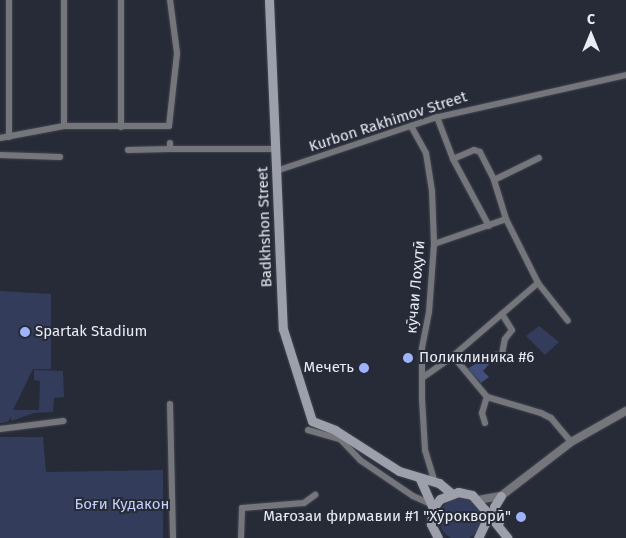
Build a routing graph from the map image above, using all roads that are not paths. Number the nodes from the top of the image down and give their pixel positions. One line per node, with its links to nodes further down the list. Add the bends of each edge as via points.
1 (9, 0): 11 (street)
2 (64, 0): 8 (street)
3 (121, 0): 10 (street)
4 (170, 0): 10 (street, via 177,53 169,126)
5 (269, 0): 13 (main road, Badkhshon Street)
6 (626, 75): 7 (street, Kurbon Rakhimov Street)
7 (437, 117): 9 (street, Kurbon Rakhimov Street); 18 (street)
8 (64, 126): 10 (street); 11 (street)
9 (411, 126): 19 (street, Kurbon Rakhimov Street); 23 (street, кӯчаи Лоҳутӣ, via 426,153)
10 (121, 127)
11 (9, 137): 12 (street)
12 (0, 138)
13 (276, 149): 14 (street, via 170,146); 19 (main road, Badkhshon Street)
14 (128, 150)
15 (0, 155): 16 (street)
16 (60, 157)
17 (540, 158): 20 (street)
18 (452, 159): 20 (street, via 478,150); 22 (street)
19 (276, 171): 38 (main road, Badkhshon Street, via 283,330 312,421 336,430 389,466)
20 (494, 180): 21 (street)
21 (506, 219): 22 (street); 24 (street)
22 (489, 226): 23 (street)
23 (434, 244): 29 (street, кӯчаи Лоҳутӣ, via 429,312 422,349)
24 (538, 283): 25 (street); 26 (street)
25 (502, 314): 27 (street); 28 (street, via 512,330 505,339)
26 (568, 320)
27 (453, 356): 29 (street); 30 (street)
28 (501, 359)
29 (422, 378): 39 (street, кӯчаи Лоҳутӣ, via 425,450)
30 (487, 397): 34 (street, via 482,413); 37 (street, via 546,416)
31 (170, 404): 48 (street)
32 (626, 411): 37 (street)
33 (62, 420): 35 (street)
34 (485, 423)
35 (0, 430)
36 (308, 430): 44 (street, via 340,439 360,460)
37 (571, 442): 42 (street)
38 (416, 478): 39 (main road); 44 (main road)
39 (435, 482): 40 (main road)
40 (451, 493): 43 (main road, via 466,492); 44 (main road)
41 (315, 495): 49 (street, via 304,503 242,508)
42 (501, 496): 43 (street); 47 (main road, via 494,507)
43 (478, 500): 45 (main road)
44 (432, 506): 46 (main road)
45 (485, 510): 47 (main road); 52 (main road, via 486,521)
46 (431, 524): 50 (main road); 51 (main road)
47 (502, 527): 53 (main road)
48 (173, 538)
49 (241, 538)
50 (427, 538)
51 (438, 538)
52 (478, 538)
53 (508, 538)

